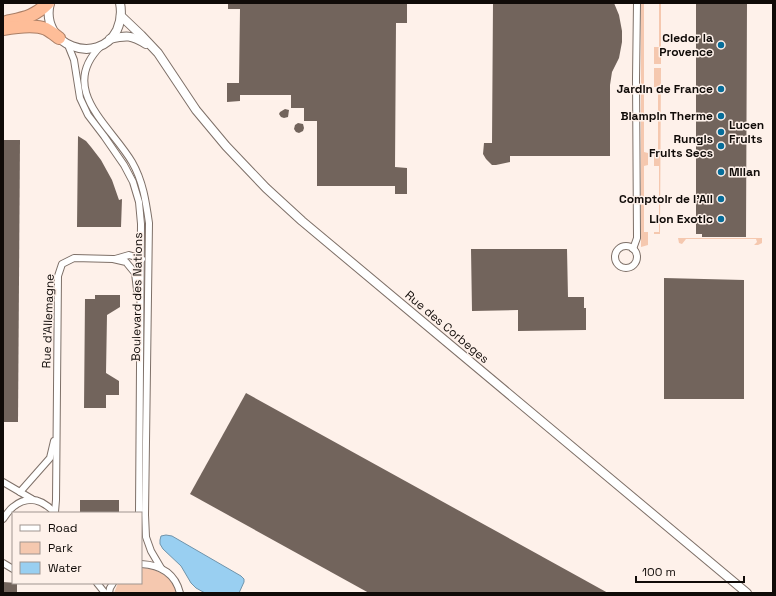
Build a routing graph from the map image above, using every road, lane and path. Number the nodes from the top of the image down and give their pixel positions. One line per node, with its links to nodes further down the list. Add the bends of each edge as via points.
1 (49, 3): 5 (highway, via 28,17); 8 (street, via 50,24)
2 (120, 3): 4 (street)
3 (637, 3): 11 (street, via 637,238)
4 (121, 16): 7 (street); 10 (street, Rue des Corbeges)
5 (3, 23)
6 (3, 29): 8 (highway, via 35,26 45,28)
7 (110, 39): 9 (street); 10 (street, Rue des Corbeges, via 135,37)
8 (64, 42): 9 (street, via 85,49); 12 (street, Boulevard des Nations, via 74,60 80,98 88,115 124,165 133,182 139,202)
9 (102, 45): 14 (street, Boulevard des Nations, via 93,54 84,79 87,97 94,112 131,161 140,179 146,202 149,223)
10 (158, 53): 31 (street, Rue des Corbeges, via 196,110 226,146 302,222)
11 (633, 249)
12 (140, 258): 13 (street, Rue d'Allemagne, via 129,255); 14 (street, via 145,260 144,303); 15 (street, Boulevard des Nations)
13 (113, 259): 15 (street, Rue d'Allemagne, via 126,262 135,273); 16 (street, Rue d'Allemagne, via 74,258 62,264 58,276)
14 (147, 324): 27 (street, Boulevard des Nations, via 146,537)
15 (140, 339): 22 (street, Boulevard des Nations)
16 (56, 432): 18 (street, Rue d'Allemagne, via 50,458); 21 (street, Rue d'Allemagne)
17 (3, 482): 18 (street)
18 (20, 492): 19 (street)
19 (32, 499): 20 (street, via 48,506); 23 (street, via 13,507)
20 (54, 512)
21 (55, 512)
22 (139, 512)
23 (3, 519)
24 (3, 564): 26 (street)
25 (142, 564): 27 (street)
26 (12, 568)
27 (161, 568): 30 (street, via 174,579)
28 (98, 584): 29 (street)
29 (105, 593)
30 (180, 593)
31 (747, 593)

